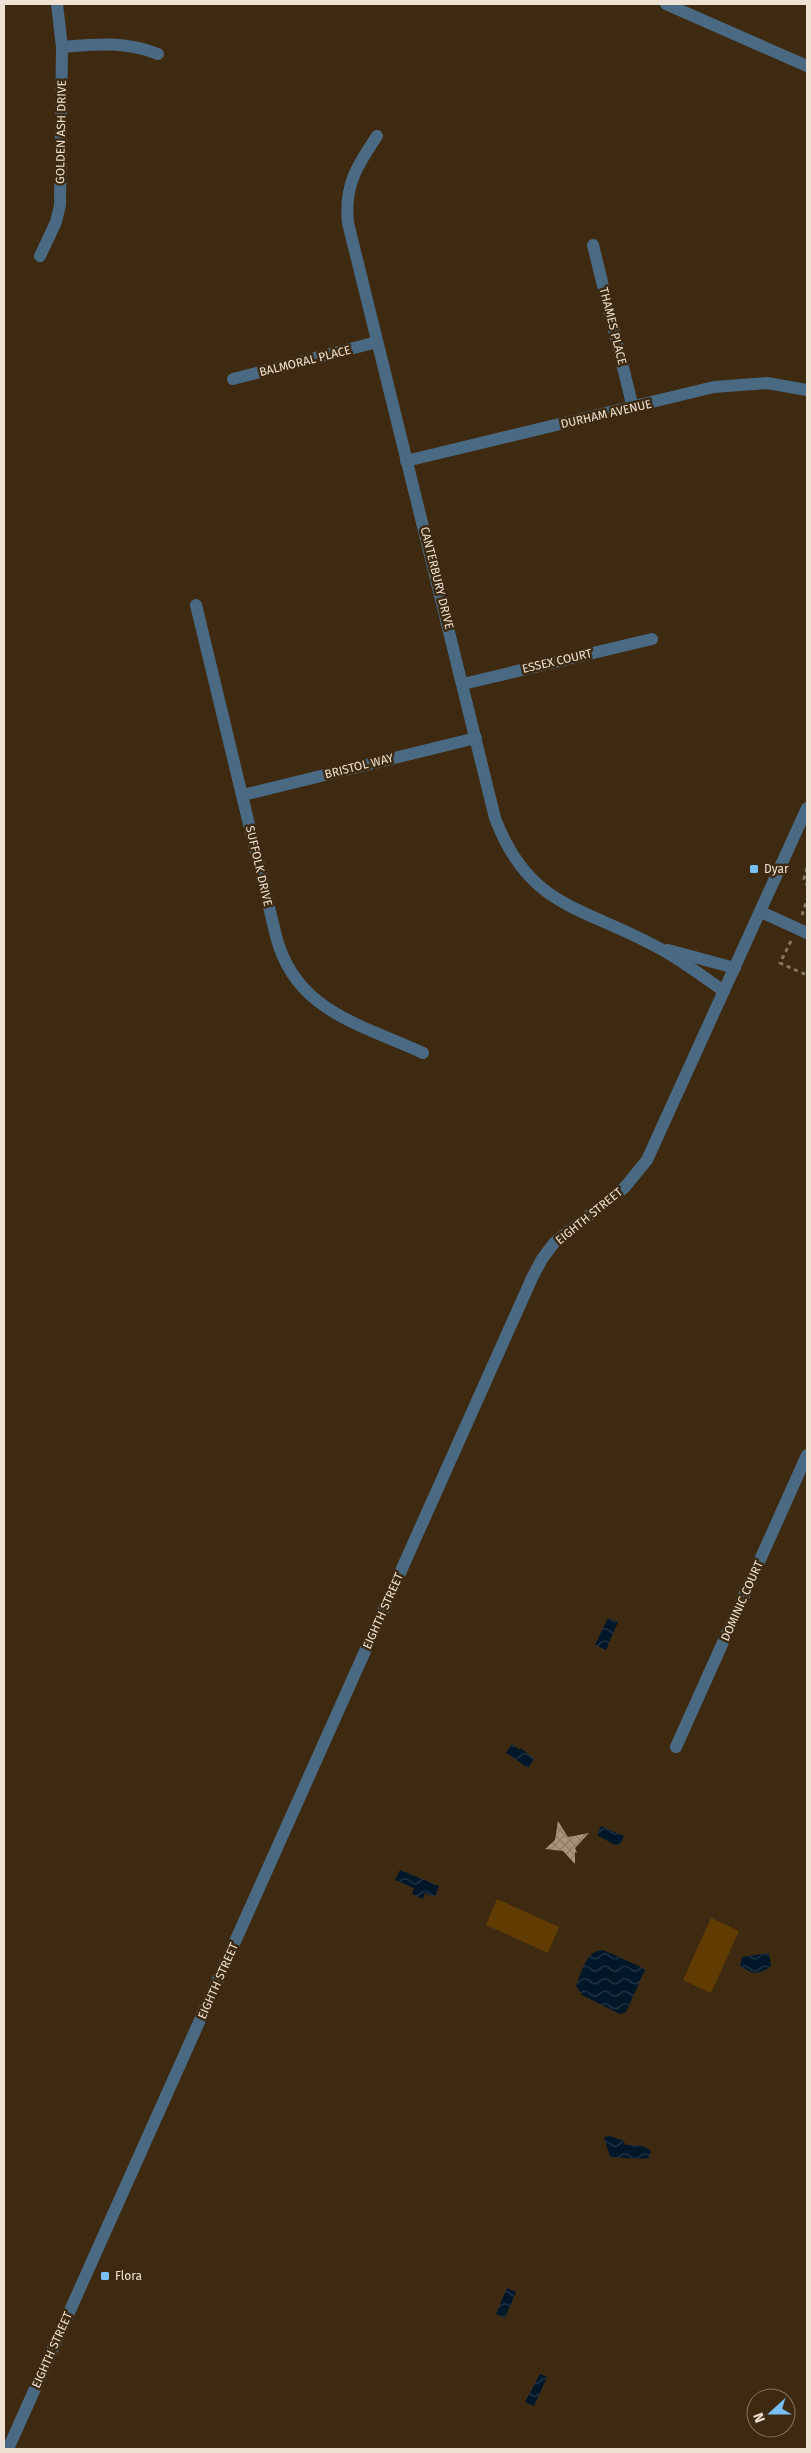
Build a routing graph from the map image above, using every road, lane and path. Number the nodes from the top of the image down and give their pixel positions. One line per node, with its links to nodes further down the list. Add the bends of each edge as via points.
1 (57, 4): 3 (street, GOLDEN ASH DRIVE)
2 (666, 4): 5 (street)
3 (62, 47): 4 (street, via 122,44); 8 (street, GOLDEN ASH DRIVE, via 60,205)
4 (158, 54)
5 (807, 66)
6 (377, 136): 9 (street, CANTERBURY DRIVE, via 354,172 346,206)
7 (593, 245): 12 (street, THAMES PLACE)
8 (40, 256)
9 (377, 342): 10 (street, BALMORAL PLACE); 13 (street, CANTERBURY DRIVE)
10 (233, 378)
11 (807, 390): 12 (street, DURHAM AVENUE, via 739,384)
12 (633, 408): 13 (street, DURHAM AVENUE)
13 (406, 461): 16 (street, CANTERBURY DRIVE)
14 (196, 604): 18 (street, SUFFOLK DRIVE)
15 (652, 638): 16 (street, ESSEX COURT)
16 (463, 684): 17 (street, CANTERBURY DRIVE)
17 (476, 738): 18 (street, BRISTOL WAY); 24 (street, CANTERBURY DRIVE, via 495,818 522,870 556,899)
18 (242, 794): 29 (street, SUFFOLK DRIVE, via 278,945 288,970 316,1002)
19 (807, 808): 22 (street, EIGHTH STREET)
20 (807, 868): 21 (path, via 804,879)
21 (807, 885)
22 (761, 912): 23 (street); 26 (street, EIGHTH STREET)
23 (807, 933)
24 (656, 946): 26 (street, CANTERBURY DRIVE); 28 (street, CANTERBURY DRIVE)
25 (780, 963): 27 (path)
26 (735, 968): 28 (street, EIGHTH STREET)
27 (807, 975)
28 (724, 991): 32 (street, EIGHTH STREET, via 647,1160 626,1187 554,1243 532,1278)
29 (423, 1053)
30 (807, 1455): 31 (street, DOMINIC COURT)
31 (676, 1747)
32 (8, 2449)

